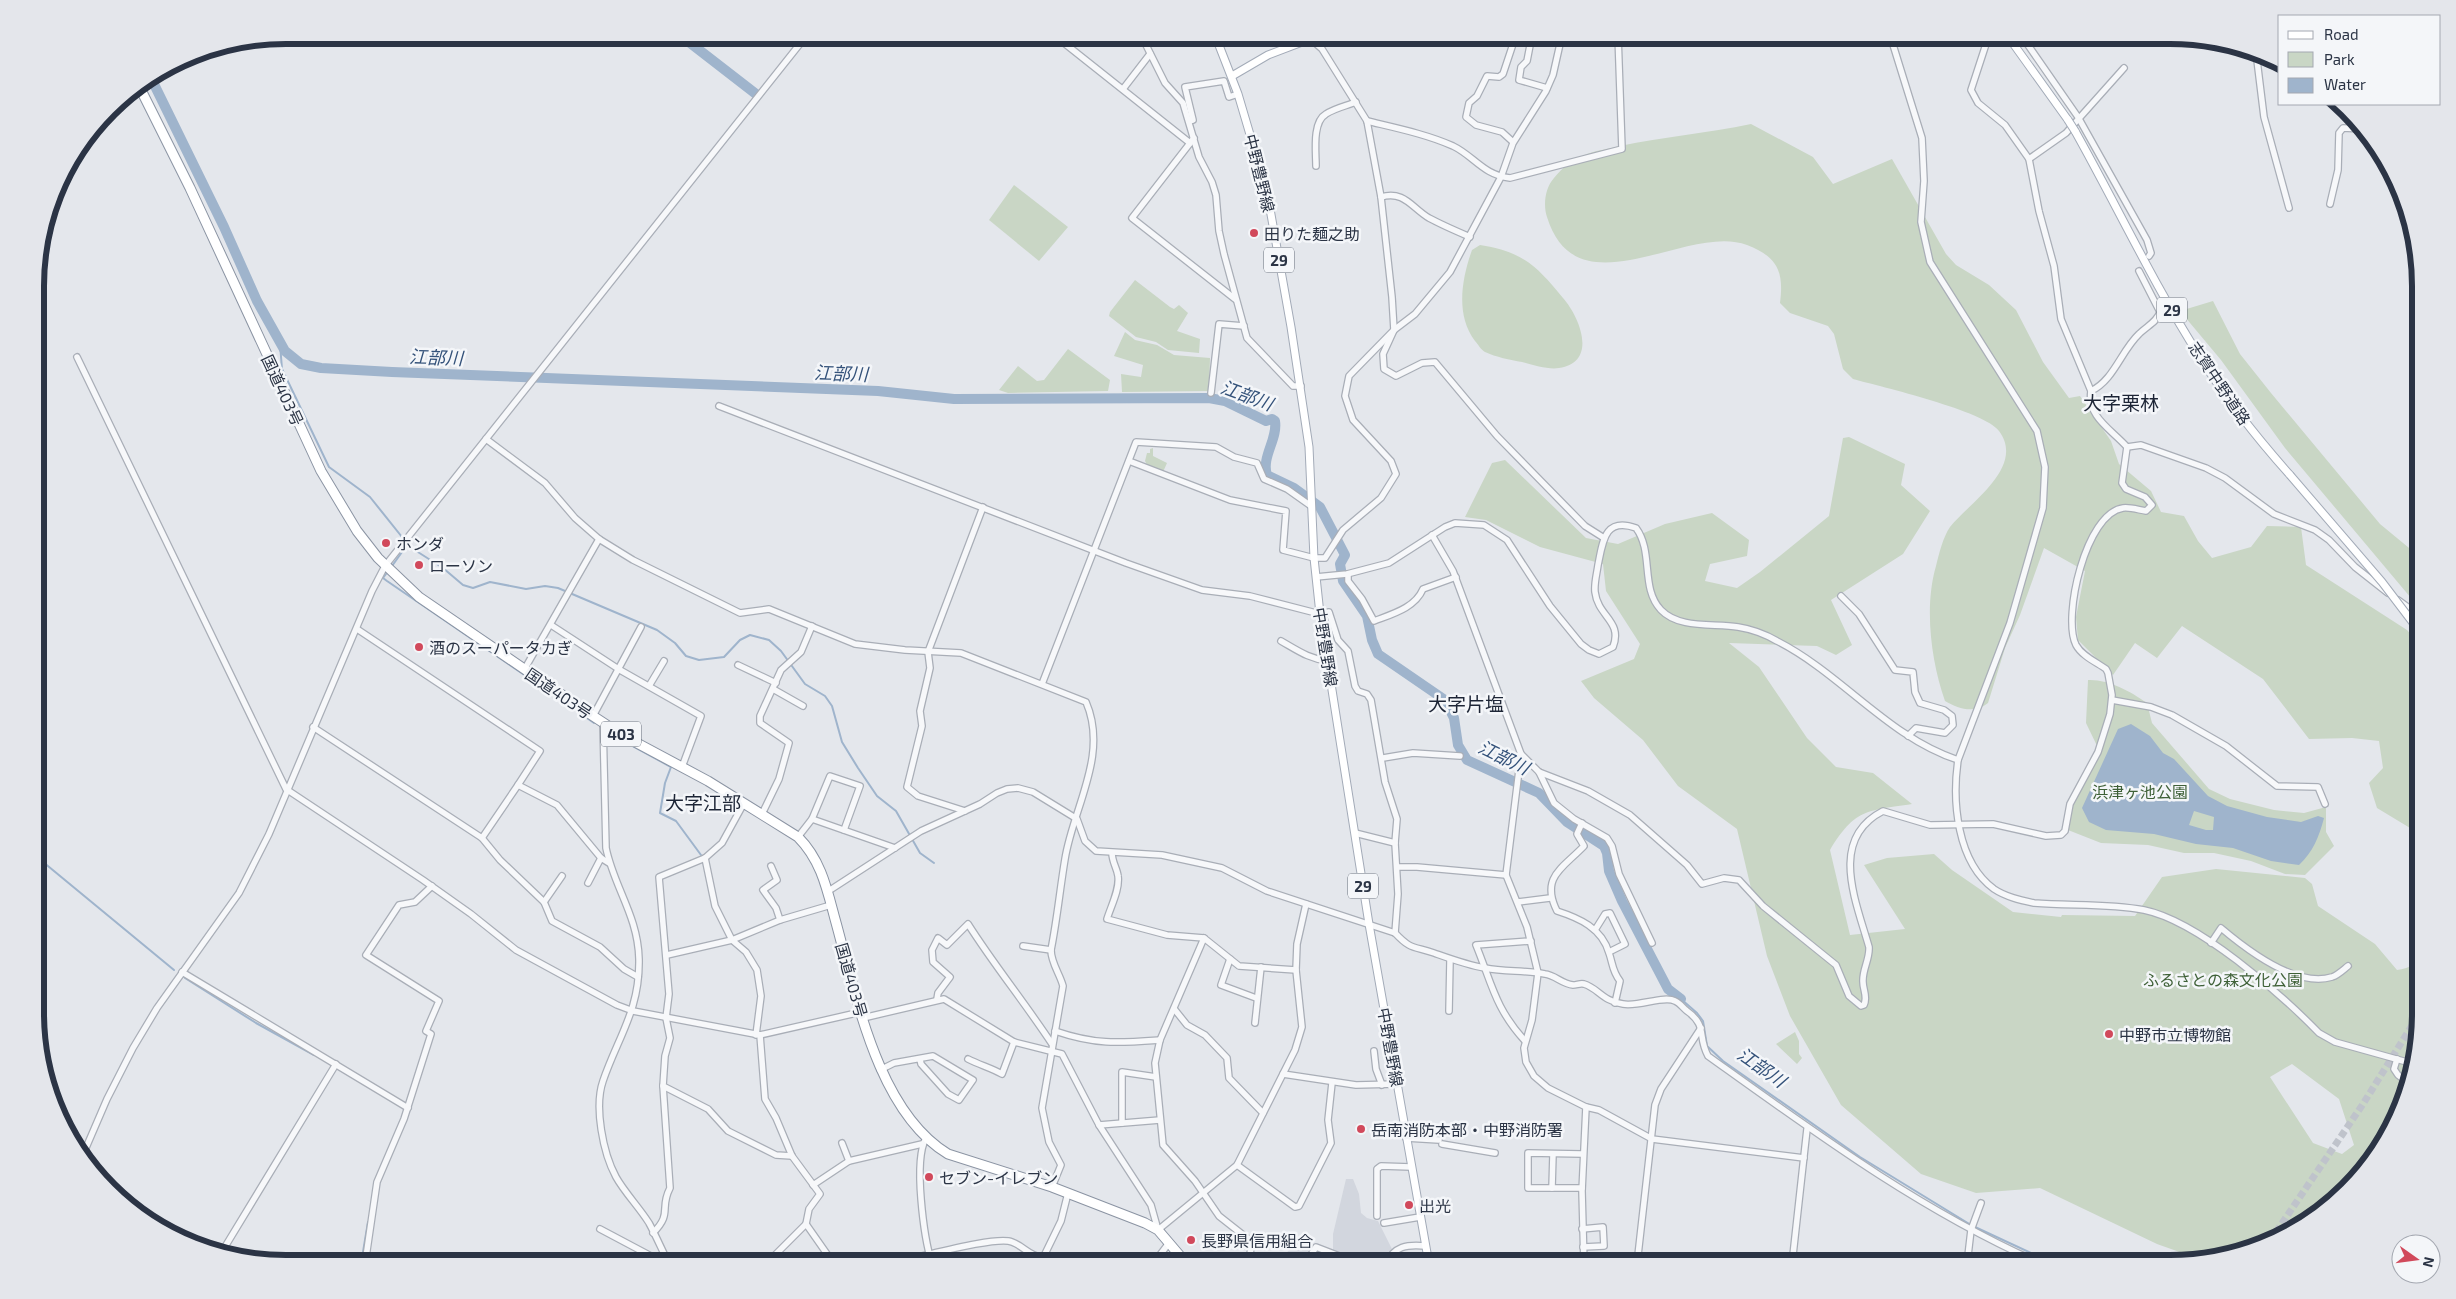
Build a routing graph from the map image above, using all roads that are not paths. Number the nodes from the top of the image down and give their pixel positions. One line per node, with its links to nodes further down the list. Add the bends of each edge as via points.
1 (799, 44): 50 (street)
2 (1066, 44): 23 (street)
3 (1145, 44): 17 (street)
4 (1219, 44): 21 (main road, 中野豊野線 / 29)
5 (1292, 44): 16 (main road)
6 (1316, 44): 26 (street)
7 (1515, 44): 32 (street, via 1503,74 1487,76 1477,96 1469,102 1466,118 1476,125 1502,132)
8 (1530, 44): 22 (street, via 1519,80)
9 (1560, 44): 22 (street)
10 (1618, 44): 35 (street, via 1622,149 1510,178)
11 (1893, 44): 92 (street, via 1922,138 1924,181 1921,222 1930,262 2037,431 2045,467 2043,508 2010,623)
12 (1987, 44): 33 (street, via 1971,90 1978,102 2005,125)
13 (2009, 44): 18 (main road, 29)
14 (2013, 44): 18 (main road, 志賀中野道路 / 29)
15 (2027, 44): 27 (street)
16 (1287, 46): 21 (main road)
17 (1150, 54): 23 (street); 28 (street, via 1165,83 1183,103)
18 (2022, 56): 67 (main road, 志賀中野道路 / 29, bridge, via 2075,131 2200,358 2260,441)
19 (2257, 60): 38 (street, via 2264,117)
20 (2124, 68): 27 (street)
21 (1232, 76): 25 (main road, 中野豊野線 / 29)
22 (1547, 88): 32 (street)
23 (1123, 89): 31 (street)
24 (142, 92): 60 (highway, 国道403号 / 403, via 321,471 357,530)
25 (1238, 94): 28 (street, via 1229,97 1224,81 1185,86 1193,120); 46 (main road, 中野豊野線 / 29, via 1267,192)
26 (1356, 102): 29 (street); 34 (street, via 1325,114 1321,120 1317,131)
27 (2078, 117): 33 (street, via 2066,133); 40 (street, via 2147,240)
28 (1189, 121): 31 (street)
29 (1367, 121): 35 (street, via 1455,147 1480,167); 36 (street)
30 (2354, 129): 37 (street, via 2343,128 2339,133 2338,170)
31 (1192, 141): 42 (street, via 1216,195 1219,231); 42 (street, via 1132,218)
32 (1514, 142): 35 (street)
33 (2029, 159): 47 (street, via 2038,212 2054,266 2060,320)
34 (1316, 166)
35 (1501, 177): 39 (street)
36 (1381, 197): 39 (street, via 1399,196 1428,217); 44 (street)
37 (2330, 204)
38 (2289, 208)
39 (1470, 237): 44 (street, via 1437,290 1415,314)
40 (2150, 256)
41 (2139, 271): 47 (street, via 2160,312 2158,318 2138,335 2102,386)
42 (1236, 300): 43 (street)
43 (1244, 326): 46 (street, via 1247,338 1293,386); 48 (street, via 1219,324)
44 (1394, 330): 56 (street, via 1383,354 1384,368 1388,373 1396,376 1422,363 1435,362 1497,436 1585,526); 59 (street, via 1349,376 1345,396 1353,420 1391,462 1396,474 1380,498 1342,530 1325,558)
45 (77, 357): 96 (street)
46 (1301, 386): 53 (main road, 中野豊野線 / 29, via 1309,447)
47 (2091, 391): 51 (street, via 2093,412)
48 (1211, 393)
49 (719, 406): 54 (street)
50 (486, 439): 57 (street, via 545,482 575,518); 60 (street)
51 (2126, 447): 65 (street, via 2140,445 2225,478 2274,514 2309,526 2329,540 2369,579); 83 (street, via 2122,483 2128,491 2145,496 2152,505 2146,511 2122,508 2110,514 2090,540 2080,567 2070,625 2081,652 2106,669)
52 (1129, 461): 53 (street, via 1136,442 1216,448 1257,463 1264,479 1287,489); 58 (street); 59 (street, via 1230,500 1286,511 1283,550)
53 (1311, 506): 59 (main road, 中野豊野線 / 29)
54 (983, 507): 58 (street); 73 (street)
55 (1432, 535): 56 (street, via 1445,527 1467,523 1484,525 1500,534 1515,550 1550,606 1574,636 1589,650 1599,654 1610,650 1616,639 1616,630 1598,608 1595,590); 61 (street, via 1389,563); 63 (street)
56 (1604, 538): 88 (street, via 1610,529 1620,524 1636,528 1645,544 1652,597 1670,617 1738,627 1778,641 1839,680)
57 (599, 539): 68 (street); 69 (street, via 633,560 740,613 769,609)
58 (1094, 550): 66 (street, via 1202,590 1250,596); 80 (street)
59 (1314, 558): 62 (main road, 中野豊野線 / 29)
60 (385, 566): 71 (street); 77 (highway, 国道403号 / 403, via 419,597)
61 (1347, 574): 62 (street); 63 (street, via 1348,581 1374,621 1419,599 1423,589)
62 (1316, 577): 66 (main road, 中野豊野線 / 29)
63 (1456, 577): 89 (street)
64 (1841, 596): 88 (street, via 1859,614 1895,670 1913,672 1914,692 1920,703 1944,710 1952,716 1953,725 1945,733 1916,728)
65 (2412, 610)
66 (1320, 614): 75 (main road, 中野豊野線 / 29); 91 (street, via 1329,612 1338,640 1348,651 1355,686 1371,700)
67 (2412, 621)
68 (551, 625): 77 (street); 78 (street)
69 (812, 626): 73 (street, via 855,644); 79 (street, via 800,652 784,668)
70 (642, 627): 78 (street)
71 (356, 629): 87 (street); 95 (street, via 540,751)
72 (1281, 641): 75 (street, via 1305,656)
73 (928, 652): 80 (street, via 961,653); 99 (street, via 930,668 920,711 922,726 907,787 918,796)
74 (664, 661): 81 (street)
75 (1328, 661): 106 (main road, 中野豊野線 / 29)
76 (738, 665): 79 (street)
77 (524, 670): 85 (highway, 国道403号 / 403)
78 (620, 670): 81 (street); 85 (street)
79 (776, 683): 82 (street)
80 (1042, 684): 102 (street, via 1086,702 1090,712 1093,738 1089,777)
81 (649, 686): 93 (street, via 701,716)
82 (773, 689): 84 (street); 100 (street, via 760,723 789,743 779,779)
83 (2112, 700): 98 (street, via 2151,707 2172,715 2226,746 2277,786 2318,787); 104 (street, via 2098,752 2070,804 2061,835 2046,836 1993,824)
84 (804, 706)
85 (593, 716): 86 (highway, 国道403号 / 403)
86 (603, 723): 93 (highway, 国道403号 / 403); 114 (street)
87 (314, 727): 96 (street); 108 (street)
88 (1908, 736): 92 (street, via 1933,752)
89 (1520, 754): 94 (street); 117 (street)
90 (1460, 756): 91 (street, via 1413,752)
91 (1383, 758): 109 (street, via 1397,819)
92 (1958, 760): 104 (street, via 1955,793)
93 (682, 767): 97 (highway, 国道403号 / 403)
94 (1538, 772): 103 (street, via 1554,803); 104 (street, via 1588,791 1630,815 1687,865 1702,884 1730,877 1739,880 1763,906 1836,965 1849,996 1861,1006 1867,1000 1862,982 1870,947 1850,876 1852,844 1857,832 1883,811 1930,825)
95 (518, 785): 108 (street); 112 (street, via 557,805)
96 (286, 790): 120 (street); 146 (street, via 269,834 239,893)
97 (744, 803): 100 (highway, 国道403号 / 403); 113 (street, via 722,843)
98 (2325, 804)
99 (965, 811): 102 (street, via 1007,789 1018,788 1033,792); 110 (street)
100 (762, 814): 107 (highway, 国道403号 / 403)
101 (812, 819): 105 (street); 105 (street, via 830,776 860,786); 107 (street)
102 (1077, 819): 111 (street, via 1085,841 1096,851); 137 (street, via 1065,858)
103 (1582, 823): 122 (street, via 1577,834 1584,846 1558,869 1550,888); 134 (street, via 1607,838 1612,846 1620,874)
104 (1960, 825): 135 (street, via 1974,868 2005,896 2034,903 2144,910 2167,917)
105 (844, 830): 110 (street)
106 (1355, 833): 109 (street); 128 (main road, 中野豊野線 / 29)
107 (798, 837): 121 (highway, 国道403号 / 403, via 820,867)
108 (482, 838): 123 (street)
109 (1395, 843): 116 (street)
110 (895, 848): 121 (street)
111 (1112, 853): 125 (street, via 1162,855 1222,868 1267,891); 131 (street, via 1118,886 1107,919 1168,936)
112 (601, 858): 114 (street); 119 (street)
113 (705, 858): 132 (street, via 715,906); 139 (street, via 659,877)
114 (609, 863): 148 (street, via 633,919)
115 (771, 866): 127 (street, via 777,880 763,890)
116 (1397, 867): 117 (street); 130 (street)
117 (1506, 875): 124 (street)
118 (562, 876): 123 (street)
119 (588, 882)
120 (432, 886): 153 (street, via 516,950); 181 (street, via 415,902 398,906 366,956 439,1001 426,1031 431,1034)
121 (827, 892): 126 (highway, 国道403号 / 403)
122 (1550, 898): 124 (street); 129 (street, via 1556,911 1578,918)
123 (544, 902): 148 (street, via 552,922 600,947)
124 (1518, 902): 133 (street)
125 (1306, 904): 128 (street); 145 (street, via 1297,944)
126 (831, 905): 127 (street); 155 (highway, 国道403号 / 403)
127 (780, 920): 132 (street)
128 (1369, 924): 130 (street); 177 (main road, 中野豊野線 / 29)
129 (1595, 930): 138 (street); 138 (street, via 1605,914 1610,913 1625,944)
130 (1395, 933): 141 (street, via 1415,949)
131 (1204, 938): 140 (street); 152 (street)
132 (732, 940): 139 (street); 160 (street, via 746,952 761,984)
133 (1531, 941): 144 (street, via 1476,945); 147 (street)
134 (1652, 943)
135 (2211, 943): 142 (street, via 2221,928 2273,966 2305,976 2333,977); 169 (street, via 2252,973 2319,1033 2334,1042)
136 (1023, 946): 137 (street)
137 (1052, 950): 159 (street, via 1051,959 1063,986)
138 (1609, 952): 151 (street, via 1612,971 1620,981)
139 (667, 955): 156 (street, via 669,994)
140 (1230, 958): 143 (street, via 1239,966); 149 (street, via 1221,985)
141 (1450, 960): 144 (street); 154 (street)
142 (2348, 966)
143 (1261, 967): 145 (street); 149 (street)
144 (1486, 969): 147 (street); 162 (street, via 1495,1000)
145 (1296, 970): 173 (street, via 1302,1027)
146 (182, 972): 171 (street); 191 (street, via 121,1070)
147 (1538, 973): 151 (street, via 1550,974 1561,982 1574,985 1586,984); 162 (street, via 1532,1020)
148 (638, 977): 153 (street)
149 (1256, 998): 157 (street)
150 (937, 999): 155 (street); 163 (street, via 950,1002); 164 (street, via 950,977 933,962 932,950 938,938 947,945 968,924)
151 (1615, 1003): 158 (street, via 1638,1005 1667,999 1676,1001 1696,1017)
152 (1175, 1010): 161 (street); 182 (street, via 1187,1026 1205,1035 1227,1058 1229,1078)
153 (633, 1011): 156 (street); 215 (street, via 603,1080 599,1112 616,1177)
154 (1449, 1011)
155 (862, 1015): 160 (street); 172 (highway, 国道403号 / 403)
156 (666, 1018): 160 (street); 179 (street, via 670,1038)
157 (1255, 1023)
158 (1702, 1028): 186 (street, via 1702,1044 1708,1056); 188 (street, via 1661,1089 1655,1105)
159 (1055, 1031): 161 (street, via 1101,1043); 164 (street)
160 (758, 1035): 195 (street, via 765,1099)
161 (1160, 1040): 174 (street)
162 (1525, 1041): 180 (street, via 1526,1062 1534,1076 1548,1088)
163 (1014, 1042): 165 (street); 168 (street, via 1002,1074)
164 (1052, 1044): 165 (street)
165 (1050, 1051): 185 (street, via 1062,1054); 201 (street, via 1042,1108 1049,1142 1061,1165)
166 (1374, 1052): 178 (street)
167 (920, 1059): 167 (street, via 933,1056 974,1080 959,1100 948,1094); 172 (street, via 894,1063)
168 (968, 1059)
169 (2397, 1059): 170 (street); 175 (street, via 2394,1069)
170 (2407, 1062)
171 (336, 1064): 181 (street); 218 (street)
172 (880, 1070): 189 (highway, 国道403号 / 403)
173 (1283, 1074): 176 (street); 182 (street)
174 (1156, 1077): 183 (street); 184 (street, via 1122,1072)
175 (2403, 1079)
176 (1332, 1083): 178 (street); 198 (street, via 1328,1120 1331,1143 1299,1206 1295,1208)
177 (1398, 1084): 178 (street); 187 (main road, 中野豊野線 / 29)
178 (1382, 1085)
179 (663, 1086): 195 (street, via 708,1109 728,1131 776,1155); 215 (street, via 670,1188 664,1198 664,1222)
180 (1586, 1107): 188 (street, via 1599,1110); 194 (street)
181 (408, 1108): 222 (street, via 378,1182)
182 (1263, 1113): 198 (street)
183 (1160, 1120): 184 (street); 205 (street, via 1163,1145)
184 (1122, 1123): 185 (street)
185 (1100, 1125): 213 (street, via 1150,1205)
186 (1807, 1129): 196 (street); 214 (street)
187 (1406, 1138): 192 (street); 199 (main road, 中野豊野線 / 29)
188 (1652, 1139): 196 (street); 237 (street)
189 (924, 1141): 197 (street); 201 (highway, 国道403号 / 403, via 948,1154); 220 (street, via 920,1179)
190 (842, 1143): 197 (street)
191 (86, 1149)
192 (1495, 1153)
193 (1553, 1154): 194 (street); 202 (street); 202 (street, via 1528,1153 1528,1188)
194 (1582, 1154): 203 (street)
195 (792, 1156): 200 (street)
196 (1804, 1158): 238 (street)
197 (849, 1161): 200 (street)
198 (1237, 1165): 205 (street)
199 (1411, 1167): 207 (street, via 1381,1166 1377,1169); 208 (main road, 中野豊野線 / 29)
200 (813, 1185): 210 (street, via 820,1194 809,1209)
201 (1052, 1187): 204 (highway, 国道403号 / 403)
202 (1552, 1188): 203 (street)
203 (1582, 1188): 211 (street)
204 (1068, 1193): 213 (highway, 国道403号 / 403); 229 (street, via 1061,1221)
205 (1203, 1193): 213 (street); 221 (street, via 1219,1216 1252,1242)
206 (1981, 1203): 214 (street)
207 (1377, 1216)
208 (1420, 1217): 209 (street); 217 (main road, 中野豊野線 / 29)
209 (1384, 1223)
210 (806, 1224): 225 (street); 226 (street)
211 (1582, 1228): 219 (street); 219 (street, via 1603,1227 1604,1246)
212 (600, 1229): 223 (street)
213 (1158, 1230): 216 (highway, 国道403号 / 403)
214 (1971, 1230): 239 (street); 240 (street)
215 (654, 1233): 224 (street)
216 (1169, 1243): 230 (street); 231 (highway, 国道403号 / 403)
217 (1426, 1246): 234 (street, via 1401,1247); 235 (main road, 中野豊野線 / 29)
218 (225, 1247)
219 (1583, 1247): 236 (street)
220 (929, 1254): 227 (street); 228 (street, via 1011,1241)
221 (1250, 1254)
222 (366, 1255)
223 (650, 1255)
224 (663, 1255)
225 (775, 1255)
226 (828, 1255)
227 (925, 1255)
228 (1030, 1255)
229 (1044, 1255)
230 (1160, 1255)
231 (1179, 1255)
232 (1311, 1255): 233 (street, via 1316,1247)
233 (1337, 1255)
234 (1391, 1255)
235 (1428, 1255)
236 (1583, 1255)
237 (1639, 1255)
238 (1793, 1255)
239 (1967, 1255)
240 (2023, 1255)

